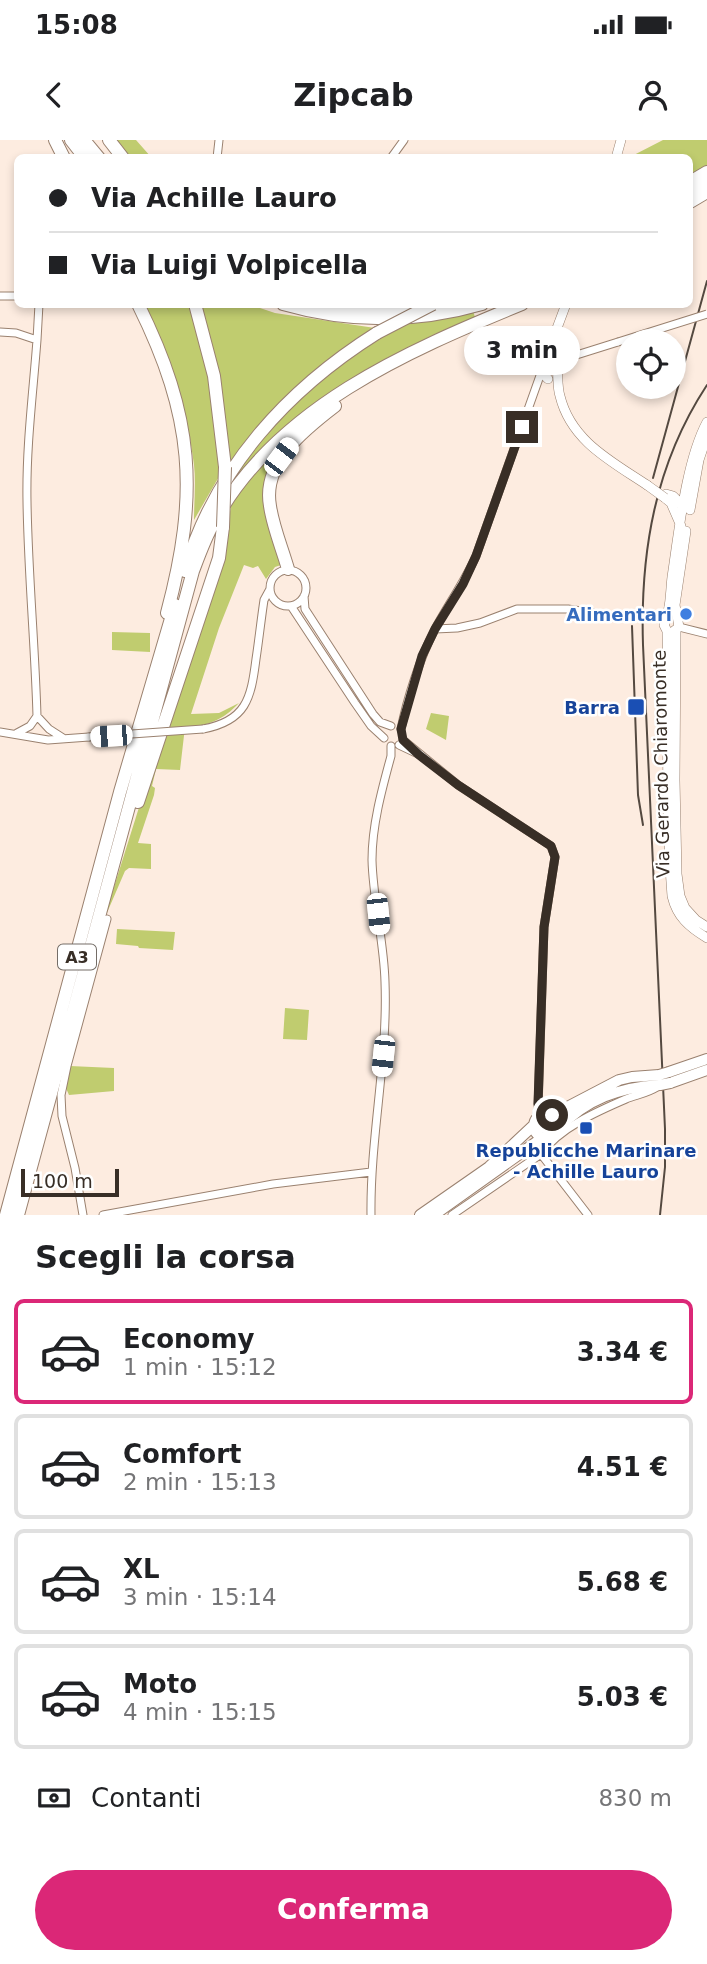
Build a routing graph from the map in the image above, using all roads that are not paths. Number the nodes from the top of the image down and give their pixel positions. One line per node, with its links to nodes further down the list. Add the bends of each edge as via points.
1 (71, 140): 4 (highway)
2 (85, 140): 5 (highway)
3 (109, 140): 6 (highway)
4 (82, 154)
5 (96, 154)
6 (120, 154)
7 (39, 308): 20 (street)
8 (140, 308): 35 (highway, via 175,393 187,473 185,536)
9 (196, 308): 44 (highway, bridge, via 214,376 225,467 219,558)
10 (299, 308): 14 (highway, via 390,319)
11 (376, 308): 12 (highway)
12 (422, 308)
13 (425, 308): 35 (highway, A3, bridge, via 344,354 256,436 200,527)
14 (466, 308)
15 (512, 308): 18 (highway, A3)
16 (565, 308): 21 (street, via 552,342)
17 (707, 314): 21 (street, bridge)
18 (491, 317): 25 (highway, via 349,396 281,457 272,477 269,503); 44 (highway, A3, via 417,351 314,411 264,454 231,495 193,571)
19 (0, 332): 20 (street)
20 (37, 340): 36 (street, via 27,500)
21 (551, 367): 24 (street, bridge, via 572,425 583,440); 33 (street, via 537,387 476,556)
22 (707, 422): 24 (street, via 696,445 687,491)
23 (707, 436): 24 (street, Via Gerardo Chiaromonte, via 699,460)
24 (674, 500): 32 (street, Via Gerardo Chiaromonte, via 677,589); 32 (street, Via Gerardo Chiaromonte, via 681,526 670,593)
25 (288, 569): 26 (street, via 276,574); 27 (street, via 303,578)
26 (270, 589): 28 (street); 30 (street)
27 (304, 596): 29 (street); 37 (street, via 305,609 363,699 380,722)
28 (276, 601): 29 (street); 30 (street)
29 (291, 606): 41 (street)
30 (263, 609): 40 (street, bridge, via 253,686 247,703 227,722 203,729)
31 (593, 613): 33 (street, via 517,609 480,623)
32 (673, 626): 34 (street); 46 (street, Via Gerardo Chiaromonte, via 677,874 685,908); 47 (street, Via Gerardo Chiaromonte, via 667,780 672,896 685,922)
33 (435, 629): 37 (street)
34 (707, 634)
35 (147, 699): 53 (highway, A3)
36 (39, 719): 39 (street); 40 (street); 42 (street)
37 (398, 725): 41 (street, via 385,731); 43 (street)
38 (0, 732): 39 (street)
39 (16, 734): 42 (street)
40 (61, 737): 42 (street)
41 (384, 738): 43 (street)
42 (40, 739)
43 (398, 744): 51 (street, via 551,846 555,857 544,927); 58 (street, via 391,755 374,827 372,860 386,981)
44 (108, 881): 61 (highway, A3)
45 (107, 919): 62 (street, via 61,1095)
46 (707, 927)
47 (707, 938)
48 (707, 1059): 50 (main road)
49 (707, 1070): 50 (main road)
50 (664, 1079): 52 (main road, via 619,1080); 55 (main road, via 604,1097); 57 (street, via 654,1089 572,1127)
51 (538, 1104): 52 (street); 54 (street)
52 (550, 1115): 54 (main road, via 542,1114); 55 (main road)
53 (33, 1116): 59 (highway); 60 (highway, A3)
54 (535, 1122): 56 (main road); 65 (main road, via 498,1160)
55 (558, 1129): 56 (main road, via 552,1137)
56 (542, 1138): 66 (main road)
57 (541, 1154): 67 (street); 68 (street)
58 (371, 1172): 63 (street, via 273,1184); 64 (street)
59 (0, 1211)
60 (6, 1215)
61 (18, 1215)
62 (83, 1215)
63 (103, 1215)
64 (371, 1215)
65 (420, 1215)
66 (434, 1215)
67 (452, 1215)
68 (588, 1215)

